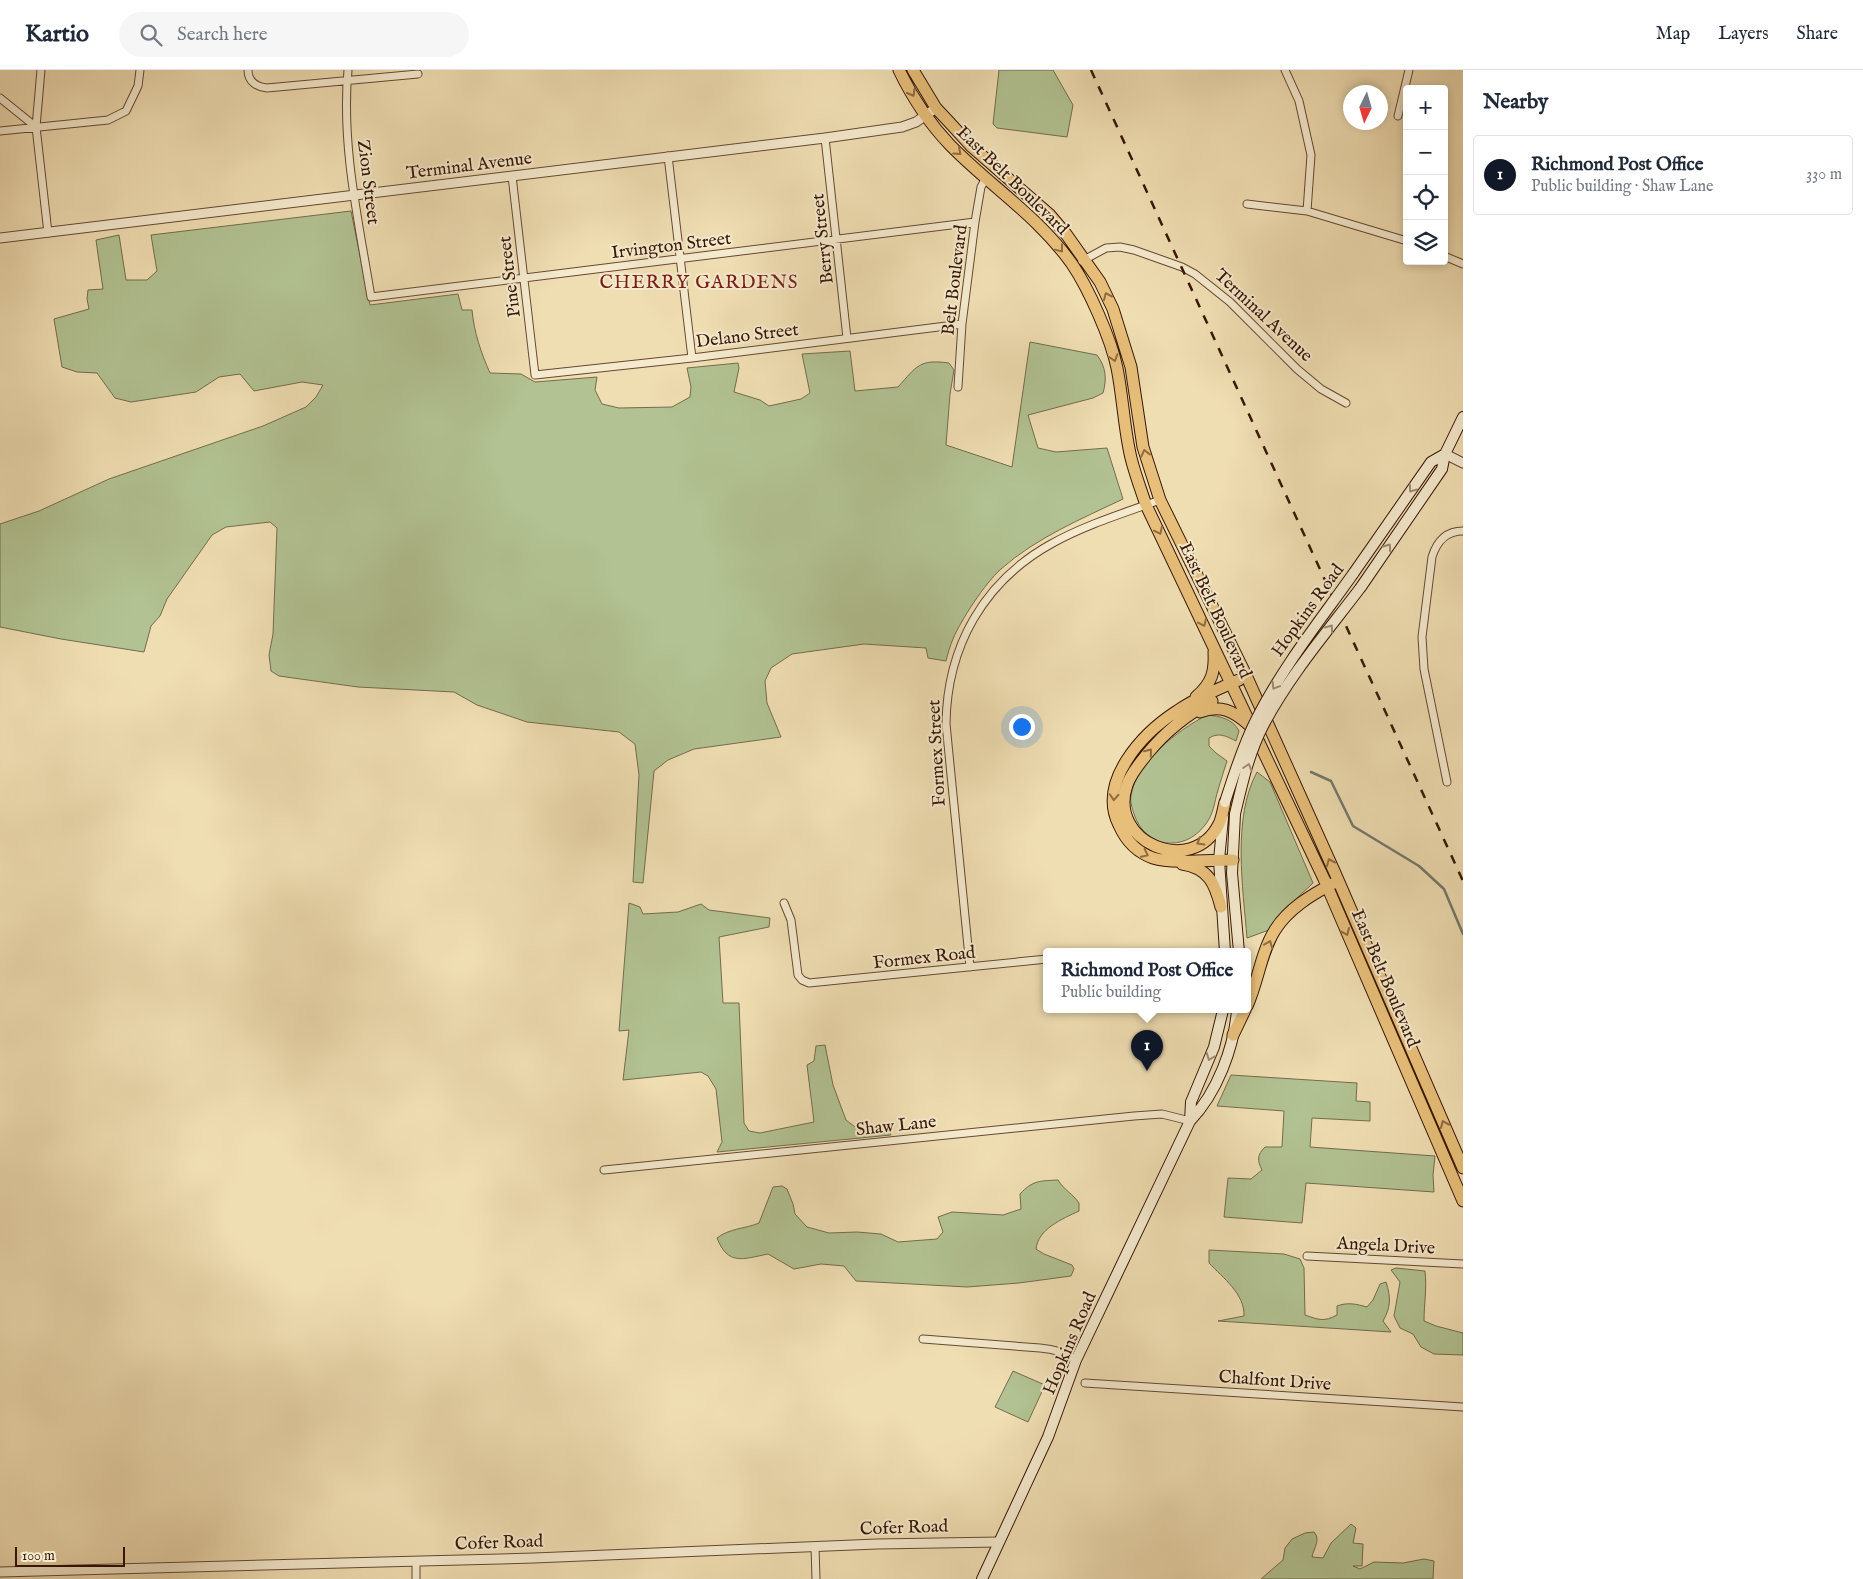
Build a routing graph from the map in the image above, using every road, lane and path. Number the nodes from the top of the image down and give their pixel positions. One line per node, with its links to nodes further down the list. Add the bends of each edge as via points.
1 (41, 70): 15 (street)
2 (140, 70): 15 (street, via 138,86 126,111 108,120)
3 (248, 70): 10 (street, via 254,84 267,88)
4 (348, 70): 10 (street, Zion Street)
5 (899, 70): 13 (main road, East Belt Boulevard, one-way to 13)
6 (913, 70): 12 (main road, East Belt Boulevard)
7 (1285, 70): 23 (street, via 1299,101 1310,155)
8 (1409, 70): 14 (street)
9 (418, 74): 10 (street)
10 (347, 80): 21 (street, Zion Street, via 347,122)
11 (0, 98): 15 (street)
12 (936, 108): 13 (street, Terminal Avenue); 31 (main road, East Belt Boulevard, via 971,146 1050,215)
13 (926, 116): 17 (street, Terminal Avenue, via 902,127); 20 (main road, East Belt Boulevard, one-way to 20, via 951,146)
14 (1398, 116)
15 (36, 127): 16 (street); 25 (street)
16 (0, 130)
17 (825, 138): 18 (street, Terminal Avenue); 27 (street, Berry Street)
18 (668, 156): 19 (street, Terminal Avenue); 30 (street)
19 (512, 176): 21 (street, Terminal Avenue); 34 (street, Pine Street)
20 (986, 178): 24 (street, Belt Boulevard, via 981,187); 33 (main road, East Belt Boulevard, one-way to 33, via 1036,221)
21 (355, 195): 25 (street, Terminal Avenue); 35 (street, Zion Street)
22 (1247, 204): 23 (street)
23 (1307, 211): 28 (street)
24 (975, 222): 27 (street, Irvington Street); 36 (street, Belt Boulevard)
25 (48, 233): 26 (street, Terminal Avenue)
26 (0, 238)
27 (837, 239): 30 (street, Irvington Street); 37 (street, Berry Street)
28 (1403, 240)
29 (1448, 258): 32 (street)
30 (680, 259): 34 (street, Irvington Street); 38 (street)
31 (1085, 259): 33 (street, Terminal Avenue); 41 (street, Terminal Avenue, via 1106,248 1120,246 1195,274 1230,302 1297,369 1321,389); 45 (main road, East Belt Boulevard, one-way to 31, via 1143,447 1131,367 1121,332 1100,282)
32 (1463, 264)
33 (1073, 265): 46 (main road, East Belt Boulevard, one-way to 46, via 1107,336 1117,366 1131,458)
34 (524, 277): 35 (street, Irvington Street); 39 (street, Pine Street)
35 (371, 297)
36 (962, 324): 37 (street, Delano Street); 40 (street, Belt Boulevard)
37 (847, 338): 38 (street, Delano Street)
38 (692, 358): 39 (street, Delano Street)
39 (535, 374)
40 (958, 387)
41 (1346, 403)
42 (1463, 417): 43 (main road, Hopkins Road)
43 (1445, 454): 44 (street); 55 (main road, Hopkins Road, one-way to 55, bridge, via 1431,462 1287,666 1244,746); 58 (main road, Hopkins Road, one-way to 43, bridge, via 1236,814 1249,763 1263,727 1293,678 1442,469)
44 (1463, 463)
45 (1160, 500): 46 (street, Formex Street); 49 (main road, East Belt Boulevard)
46 (1146, 505): 48 (main road, East Belt Boulevard, one-way to 48); 66 (street, Formex Street, via 1072,534 1026,559 988,596 961,642 950,678 946,724)
47 (1463, 531): 54 (street, via 1448,534 1434,550 1422,637 1424,669)
48 (1213, 645): 50 (main road, East Belt Boulevard); 51 (main road, via 1212,678 1202,692)
49 (1247, 676): 50 (main road); 59 (main road, East Belt Boulevard, one-way to 49)
50 (1233, 686): 51 (main road); 52 (main road); 53 (main road, East Belt Boulevard)
51 (1185, 706): 56 (main road, one-way to 56, via 1139,744 1118,774 1113,799 1115,818 1128,842 1139,852)
52 (1182, 719): 53 (main road, via 1207,709 1222,709 1236,714); 55 (main road, one-way to 52, via 1212,834 1191,847 1167,851 1144,840 1134,830 1128,818 1127,785 1133,772 1160,739)
53 (1254, 729): 60 (main road, East Belt Boulevard)
54 (1447, 782)
55 (1225, 802): 57 (main road, Hopkins Road)
56 (1164, 859): 57 (main road); 62 (main road, via 1201,870 1212,881)
57 (1219, 860): 58 (main road); 62 (main road, Hopkins Road)
58 (1233, 860): 64 (main road, Hopkins Road)
59 (1338, 881): 60 (main road); 73 (main road, East Belt Boulevard, one-way to 59)
60 (1327, 887): 67 (main road, one-way to 60, via 1275,930 1306,898); 75 (main road, East Belt Boulevard, one-way to 75)
61 (784, 903): 66 (street, Formex Road, via 791,920 796,970 805,982)
62 (1221, 907): 63 (main road, Hopkins Road)
63 (1225, 948)
64 (1239, 948)
65 (1043, 959): 66 (street, Formex Road)
66 (970, 967)
67 (1251, 994)
68 (1222, 1013): 72 (main road, Hopkins Road, one-way to 72, via 1214,1047 1191,1102)
69 (1237, 1013): 71 (main road, Hopkins Road)
70 (1244, 1013): 71 (main road)
71 (1233, 1035): 72 (main road, Hopkins Road, via 1203,1108)
72 (1190, 1121): 74 (street, Shaw Lane, via 1162,1114 1134,1116); 79 (main road, Hopkins Road)
73 (1463, 1168)
74 (604, 1170)
75 (1463, 1201)
76 (1307, 1256): 77 (street, Angela Drive)
77 (1463, 1264)
78 (923, 1339): 79 (street, via 1053,1349)
79 (1076, 1360): 82 (main road, Hopkins Road, via 1048,1437)
80 (1085, 1383): 81 (street, Chalfont Drive)
81 (1463, 1407)
82 (999, 1542): 83 (street, Cofer Road); 88 (main road, Hopkins Road)
83 (815, 1546): 84 (street, Cofer Road); 87 (street)
84 (416, 1561): 85 (street, Cofer Road); 86 (street)
85 (0, 1572)
86 (416, 1579)
87 (816, 1579)
88 (982, 1579)

